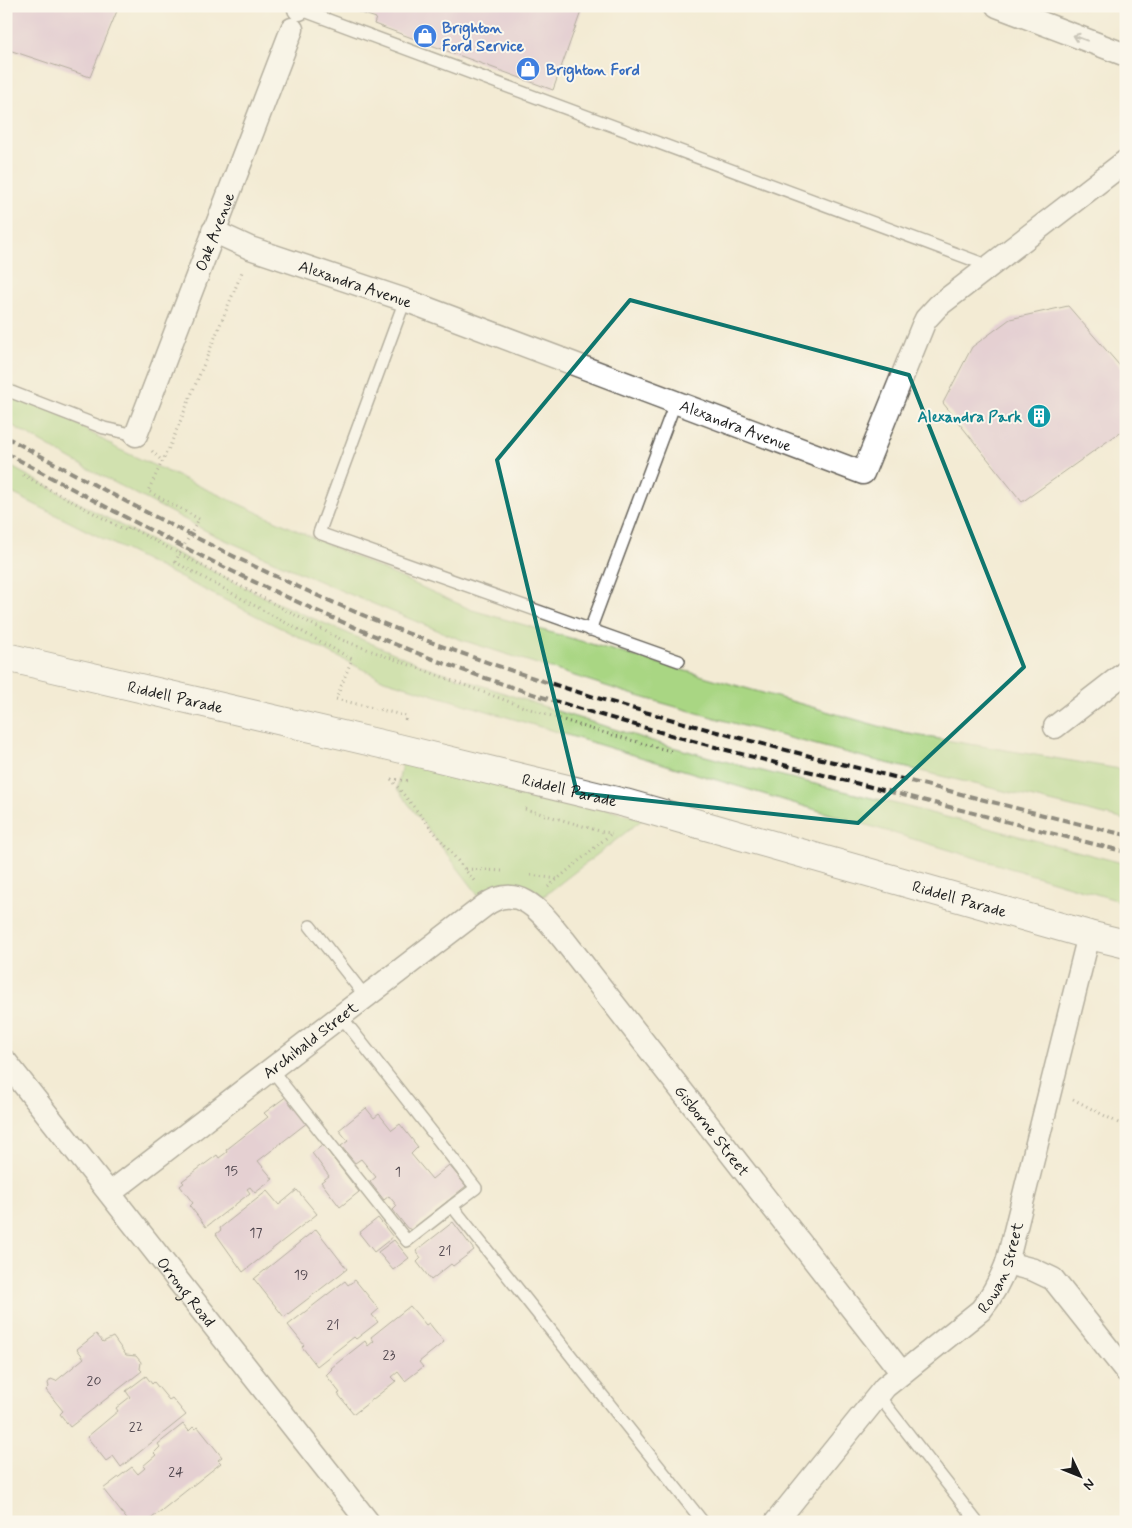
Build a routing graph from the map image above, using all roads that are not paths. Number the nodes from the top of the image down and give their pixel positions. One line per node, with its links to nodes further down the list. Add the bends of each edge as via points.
1 (997, 6): 3 (street, one-way to 1)
2 (297, 15): 5 (street, Oak Avenue); 6 (lane)
3 (1126, 55)
4 (1126, 161): 6 (street, Alexandra Avenue)
5 (213, 231): 7 (street, Alexandra Avenue, via 250,248); 10 (street, Oak Avenue)
6 (989, 266): 9 (street, Alexandra Avenue, via 926,319 863,473)
7 (405, 300): 9 (street, Alexandra Avenue); 11 (lane, via 318,533)
8 (6, 390): 10 (lane, via 104,428)
9 (675, 403): 11 (lane)
10 (136, 435)
11 (590, 630): 13 (lane)
12 (6, 657): 18 (street, Riddell Parade, via 625,804)
13 (679, 662)
14 (1126, 672): 15 (street)
15 (1055, 727)
16 (522, 900): 20 (street, Archibald Street, via 504,897 490,902); 28 (street, Gisborne Street, via 539,911 564,940)
17 (310, 926): 20 (lane)
18 (1089, 935): 19 (street, Riddell Parade); 26 (street, Rowan Street)
19 (1126, 944)
20 (365, 996): 21 (street, Archibald Street)
21 (340, 1015): 23 (street, Archibald Street); 25 (lane, via 476,1188)
22 (6, 1062): 24 (street, Orrong Road)
23 (271, 1068): 24 (street, Archibald Street); 25 (lane, via 407,1241)
24 (110, 1193): 30 (street, Orrong Road)
25 (452, 1206): 31 (lane)
26 (1007, 1263): 27 (street, via 1053,1279); 28 (street, Rowan Street, via 999,1284 981,1310)
27 (1126, 1371)
28 (902, 1373): 29 (street, Rowan Street)
29 (878, 1395): 32 (street, Rowan Street); 33 (lane)
30 (368, 1522)
31 (703, 1522)
32 (776, 1522)
33 (976, 1522)

